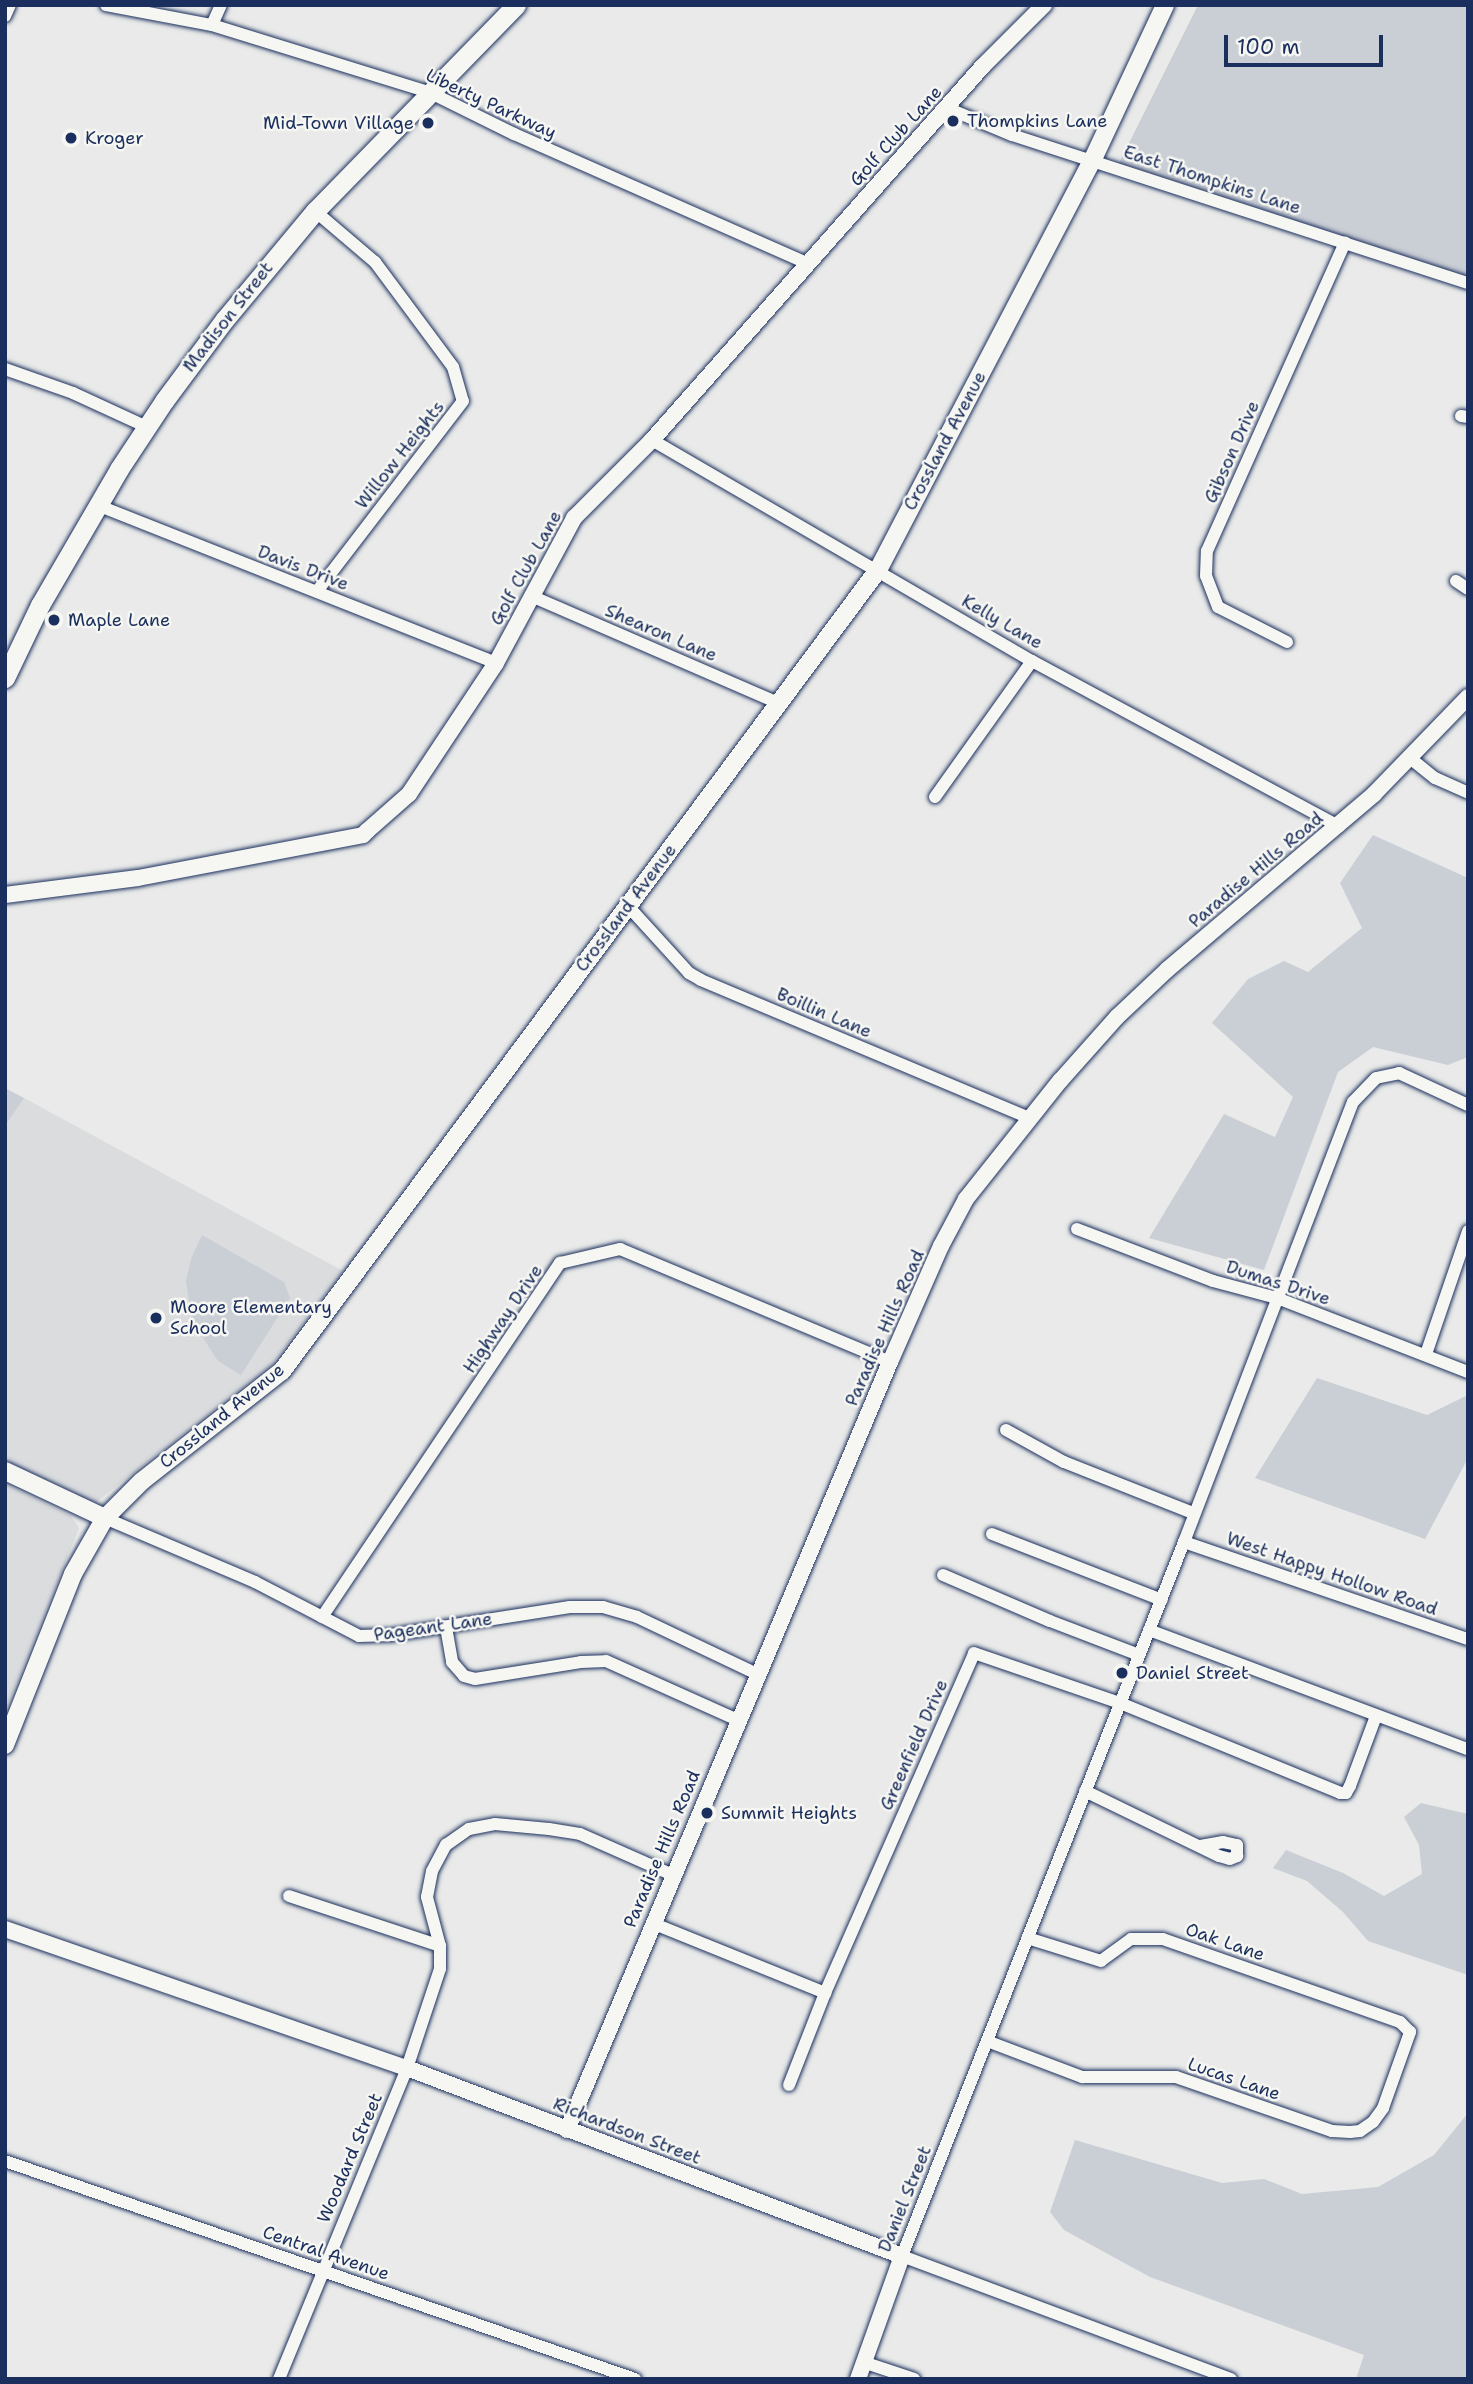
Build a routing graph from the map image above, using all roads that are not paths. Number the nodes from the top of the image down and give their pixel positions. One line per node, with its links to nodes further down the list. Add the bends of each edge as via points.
1 (10, 5): 7 (street)
2 (106, 5): 8 (street, Liberty Parkway)
3 (221, 5): 8 (street)
4 (516, 5): 9 (main road, Madison Street)
5 (1044, 5): 10 (street, Golf Club Lane)
6 (1165, 5): 11 (main road, Crossland Avenue)
7 (5, 16)
8 (212, 25): 9 (street, Liberty Parkway)
9 (429, 92): 12 (main road, Madison Street); 14 (street, Liberty Parkway)
10 (947, 108): 11 (street, East Thompkins Lane, via 1012,135); 14 (street, Golf Club Lane)
11 (1093, 159): 13 (street, East Thompkins Lane); 20 (main road, Crossland Avenue)
12 (315, 211): 17 (main road, Madison Street, via 227,315); 23 (street, Willow Heights, via 375,262 453,367 463,401)
13 (1345, 242): 15 (street, East Thompkins Lane); 25 (street, Gibson Drive, via 1207,551 1206,576 1218,607)
14 (807, 263): 18 (street, Golf Club Lane)
15 (1468, 283)
16 (5, 369): 17 (street)
17 (147, 427): 19 (main road, Madison Street)
18 (652, 440): 20 (street, Kelly Lane); 24 (street, Golf Club Lane, via 574,518)
19 (97, 505): 23 (street, Davis Drive); 28 (main road, Madison Street)
20 (878, 570): 26 (street, Kelly Lane); 30 (main road, Crossland Avenue)
21 (1456, 581): 22 (street)
22 (1468, 589)
23 (317, 591): 27 (street, Davis Drive)
24 (531, 596): 27 (street, Golf Club Lane); 30 (street, Shearon Lane)
25 (1287, 642)
26 (1032, 661): 33 (street); 34 (street, Kelly Lane)
27 (496, 663): 35 (street, Golf Club Lane, via 409,794 363,835 138,878)
28 (5, 678)
29 (1468, 697): 31 (street, Paradise Hills Road)
30 (778, 703): 36 (main road, Crossland Avenue)
31 (1410, 758): 32 (street, via 1435,778); 34 (street, Paradise Hills Road)
32 (1468, 793)
33 (935, 797)
34 (1339, 826): 38 (street, Paradise Hills Road, via 1136,998)
35 (5, 895)
36 (628, 906): 38 (street, Boillin Lane, via 689,973 701,980); 48 (main road, Crossland Avenue, via 282,1371 142,1481)
37 (1468, 1105): 41 (street, Daniel Street, via 1399,1073 1376,1078 1353,1102)
38 (1029, 1118): 43 (street, Paradise Hills Road, via 967,1199)
39 (1077, 1229): 41 (street, Dumas Drive, via 1213,1281)
40 (1468, 1231): 42 (street)
41 (1277, 1298): 42 (street, Dumas Drive); 47 (street, Daniel Street)
42 (1426, 1354): 44 (street, Dumas Drive)
43 (890, 1362): 53 (street, Highway Drive, via 621,1249 560,1263); 58 (street, Paradise Hills Road)
44 (1468, 1372)
45 (1006, 1430): 47 (street, via 1063,1462)
46 (5, 1471): 48 (main road, Pageant Lane)
47 (1193, 1513): 50 (street, Daniel Street)
48 (105, 1518): 53 (street, Pageant Lane, via 255,1582); 62 (main road, Crossland Avenue, via 73,1574)
49 (992, 1534): 52 (street)
50 (1184, 1542): 52 (street, Daniel Street); 56 (street, West Happy Hollow Road)
51 (943, 1575): 57 (street)
52 (1161, 1600): 55 (street, Daniel Street)
53 (322, 1617): 54 (street, Pageant Lane, via 359,1636)
54 (446, 1627): 58 (street, Pageant Lane, via 570,1607 603,1607 637,1617); 61 (street, via 452,1662 464,1676 475,1679 606,1661)
55 (1149, 1630): 57 (street, Daniel Street); 60 (street)
56 (1468, 1639)
57 (1139, 1655): 59 (street, Daniel Street)
58 (757, 1674): 61 (street, Paradise Hills Road)
59 (1119, 1703): 60 (street, via 1346,1793); 64 (street, Daniel Street); 72 (street, Greenfield Drive, via 974,1653)
60 (1376, 1716): 63 (street)
61 (738, 1720): 66 (street, Paradise Hills Road)
62 (5, 1745)
63 (1468, 1749)
64 (1085, 1791): 65 (street); 70 (street, Daniel Street)
65 (1200, 1846)
66 (673, 1875): 68 (street, Paradise Hills Road); 71 (street, via 580,1834 495,1824 469,1829 446,1844 432,1871 427,1897)
67 (289, 1896): 71 (street)
68 (652, 1923): 72 (street); 77 (street, Paradise Hills Road)
69 (5, 1929): 75 (street, Richardson Street)
70 (1027, 1938): 73 (street, Oak Lane, via 1101,1961 1131,1939 1163,1939 1400,2022); 74 (street, Daniel Street)
71 (440, 1945): 75 (street, via 440,1969)
72 (825, 1993): 76 (street, Greenfield Drive)
73 (1410, 2032): 74 (street, Lucas Lane, via 1383,2108 1373,2122 1350,2132 1332,2131 1176,2077 1082,2077)
74 (987, 2041): 79 (street, Daniel Street)
75 (407, 2068): 77 (street, Richardson Street); 80 (street, Woodard Street)
76 (789, 2085)
77 (567, 2130): 79 (street, Richardson Street)
78 (5, 2161): 80 (street, Central Avenue)
79 (902, 2256): 81 (street, Daniel Street); 86 (street, Richardson Street)
80 (322, 2270): 82 (street, Woodard Street); 83 (street, Central Avenue)
81 (863, 2362): 84 (street, Daniel Street); 85 (street)
82 (279, 2379)
83 (635, 2379)
84 (858, 2379)
85 (914, 2379)
86 (1231, 2379)

